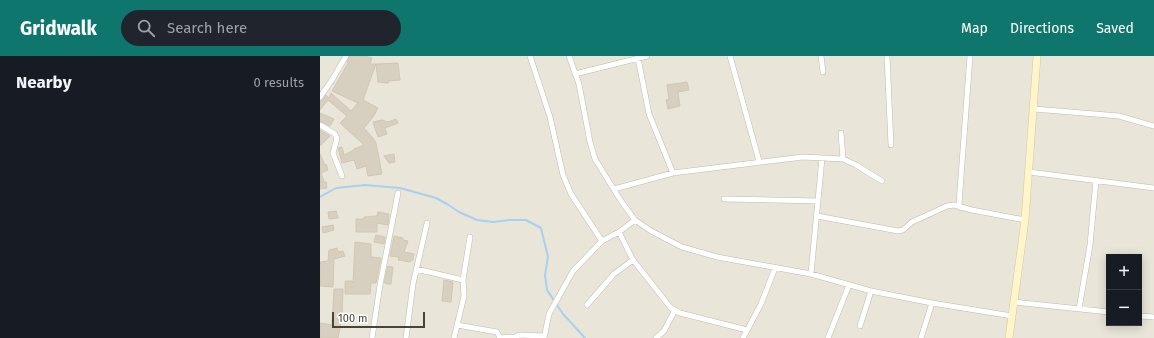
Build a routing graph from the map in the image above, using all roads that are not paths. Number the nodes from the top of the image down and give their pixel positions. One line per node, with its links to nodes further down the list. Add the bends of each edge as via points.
1 (346, 56): 13 (street)
2 (530, 56): 39 (street, via 550,117 562,175)
3 (569, 56): 12 (street)
4 (646, 56): 10 (street)
5 (730, 56): 21 (street)
6 (821, 56): 11 (street)
7 (887, 56): 18 (street)
8 (970, 56): 32 (street, via 959,204)
9 (1037, 56): 14 (main road)
10 (638, 58): 12 (street); 23 (street, via 649,114)
11 (823, 72)
12 (576, 74): 28 (street, via 595,159)
13 (320, 97)
14 (1034, 109): 16 (street, via 1119,116); 22 (main road)
15 (320, 125): 24 (street, via 337,138 333,153)
16 (1154, 126)
17 (842, 133): 20 (street)
18 (891, 145)
19 (822, 158): 20 (street); 21 (street, via 803,157); 31 (street)
20 (843, 159): 26 (street)
21 (759, 162): 23 (street)
22 (1029, 172): 25 (street); 35 (main road)
23 (673, 173): 28 (street)
24 (342, 176)
25 (1096, 180): 27 (street); 50 (street, via 1090,245)
26 (882, 181)
27 (1154, 188)
28 (614, 189): 34 (street)
29 (398, 193): 60 (street)
30 (724, 200): 31 (street)
31 (818, 201): 33 (street)
32 (961, 208): 33 (street, via 947,206 912,222 903,230); 35 (street)
33 (817, 216): 43 (street)
34 (635, 220): 37 (street); 41 (street, via 682,247)
35 (1025, 220): 47 (main road)
36 (427, 223): 42 (street)
37 (618, 232): 39 (street); 40 (street)
38 (470, 237): 44 (street)
39 (602, 241): 59 (street, via 573,270 550,314)
40 (633, 260): 49 (street, via 614,274); 51 (street)
41 (775, 268): 43 (street); 58 (street, via 761,304)
42 (416, 269): 44 (street); 61 (street)
43 (811, 274): 45 (street)
44 (463, 280): 56 (street, via 464,296)
45 (849, 285): 46 (street); 66 (street)
46 (871, 291): 48 (street); 57 (street)
47 (1014, 302): 50 (street); 53 (main road)
48 (932, 303): 53 (street); 67 (street)
49 (588, 305)
50 (1079, 309): 52 (street)
51 (675, 310): 58 (street); 64 (street, via 664,331)
52 (1106, 312)
53 (1012, 316): 68 (main road)
54 (1142, 316): 55 (street)
55 (1154, 317)
56 (457, 325): 62 (street); 63 (street, via 497,332 500,338)
57 (860, 326)
58 (747, 330): 65 (street)
59 (544, 337): 63 (street, via 520,335)
60 (372, 338)
61 (406, 338)
62 (454, 338)
63 (511, 338)
64 (656, 338)
65 (743, 338)
66 (828, 338)
67 (921, 338)
68 (1009, 338)

